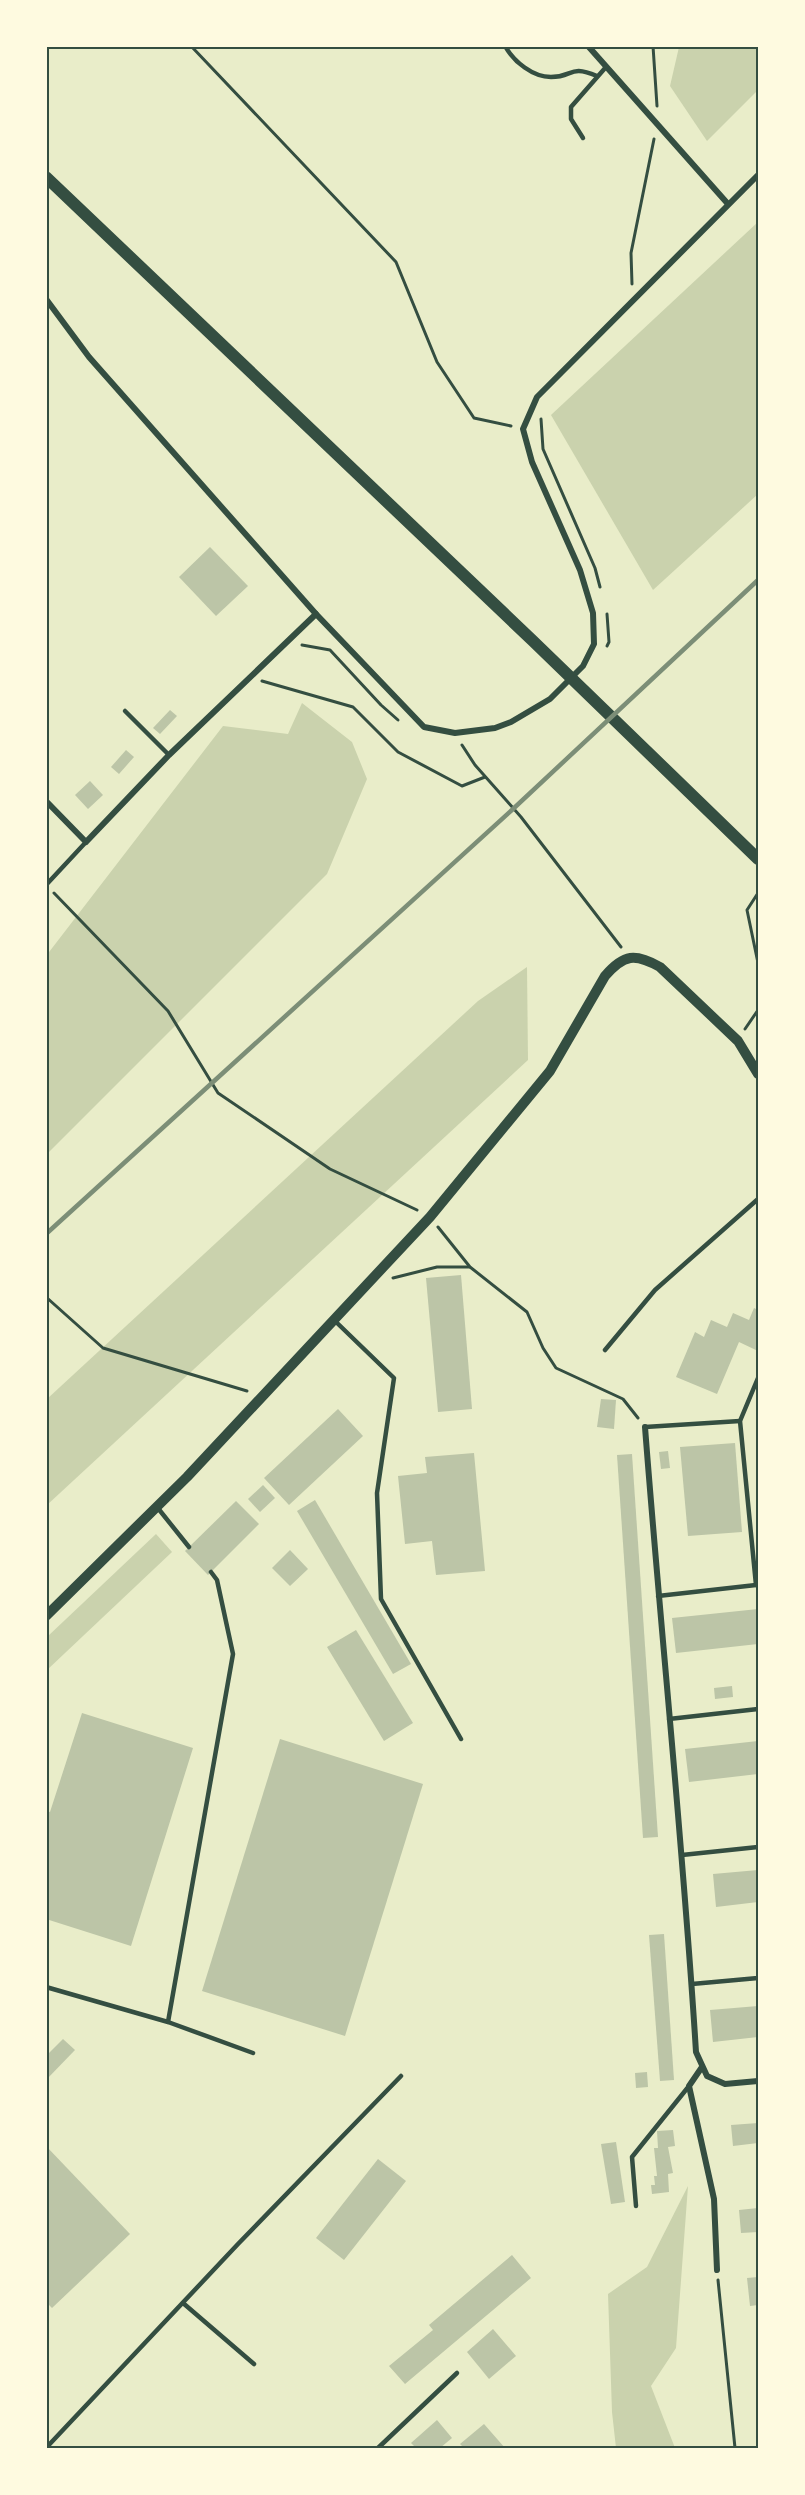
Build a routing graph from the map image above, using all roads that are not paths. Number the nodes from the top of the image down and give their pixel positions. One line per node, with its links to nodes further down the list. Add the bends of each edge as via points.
1 (505, 46): 4 (lane, via 527,70 551,77 581,69)
2 (588, 46): 3 (street)
3 (606, 67): 4 (lane); 8 (street)
4 (597, 76): 5 (lane, via 571,107 572,119)
5 (583, 138)
6 (759, 175): 8 (street)
7 (46, 177): 15 (main road)
8 (728, 204): 10 (street, via 537,397 523,429 532,462 580,570 594,613 594,644 583,666 550,699 495,728 455,733 424,727)
9 (46, 298): 10 (street, via 89,357)
10 (316, 614): 12 (street)
11 (125, 711): 12 (lane)
12 (169, 755): 14 (street)
13 (46, 801): 14 (street)
14 (86, 842): 16 (lane)
15 (759, 859)
16 (46, 885)
17 (759, 1074): 19 (street, via 738,1041 660,967 645,959 629,957 616,964 604,976 550,1071 430,1217)
18 (759, 1199): 20 (lane, via 655,1290)
19 (334, 1320): 24 (street); 32 (lane, via 394,1378 377,1493 381,1599)
20 (605, 1350)
21 (759, 1378): 22 (lane)
22 (740, 1421): 23 (lane); 27 (lane)
23 (645, 1426): 28 (street)
24 (157, 1507): 25 (lane); 29 (street)
25 (189, 1547)
26 (211, 1572): 38 (lane, via 217,1580 233,1654)
27 (757, 1585): 28 (lane)
28 (658, 1596): 31 (street)
29 (46, 1616)
30 (759, 1709): 31 (lane)
31 (668, 1719): 34 (street)
32 (461, 1739)
33 (759, 1847): 34 (lane)
34 (682, 1855): 36 (street)
35 (759, 1978): 36 (lane)
36 (692, 1984): 40 (street, via 696,2052)
37 (46, 1988): 38 (lane)
38 (168, 2022): 39 (lane)
39 (253, 2054)
40 (702, 2067): 42 (street, via 707,2076 725,2084); 43 (street)
41 (401, 2076): 46 (lane)
42 (759, 2081)
43 (689, 2086): 44 (lane, via 632,2157); 45 (street, via 714,2199)
44 (636, 2206)
45 (717, 2270)
46 (183, 2303): 47 (lane); 49 (lane)
47 (254, 2364)
48 (457, 2373): 50 (lane)
49 (46, 2448)
50 (378, 2448)

